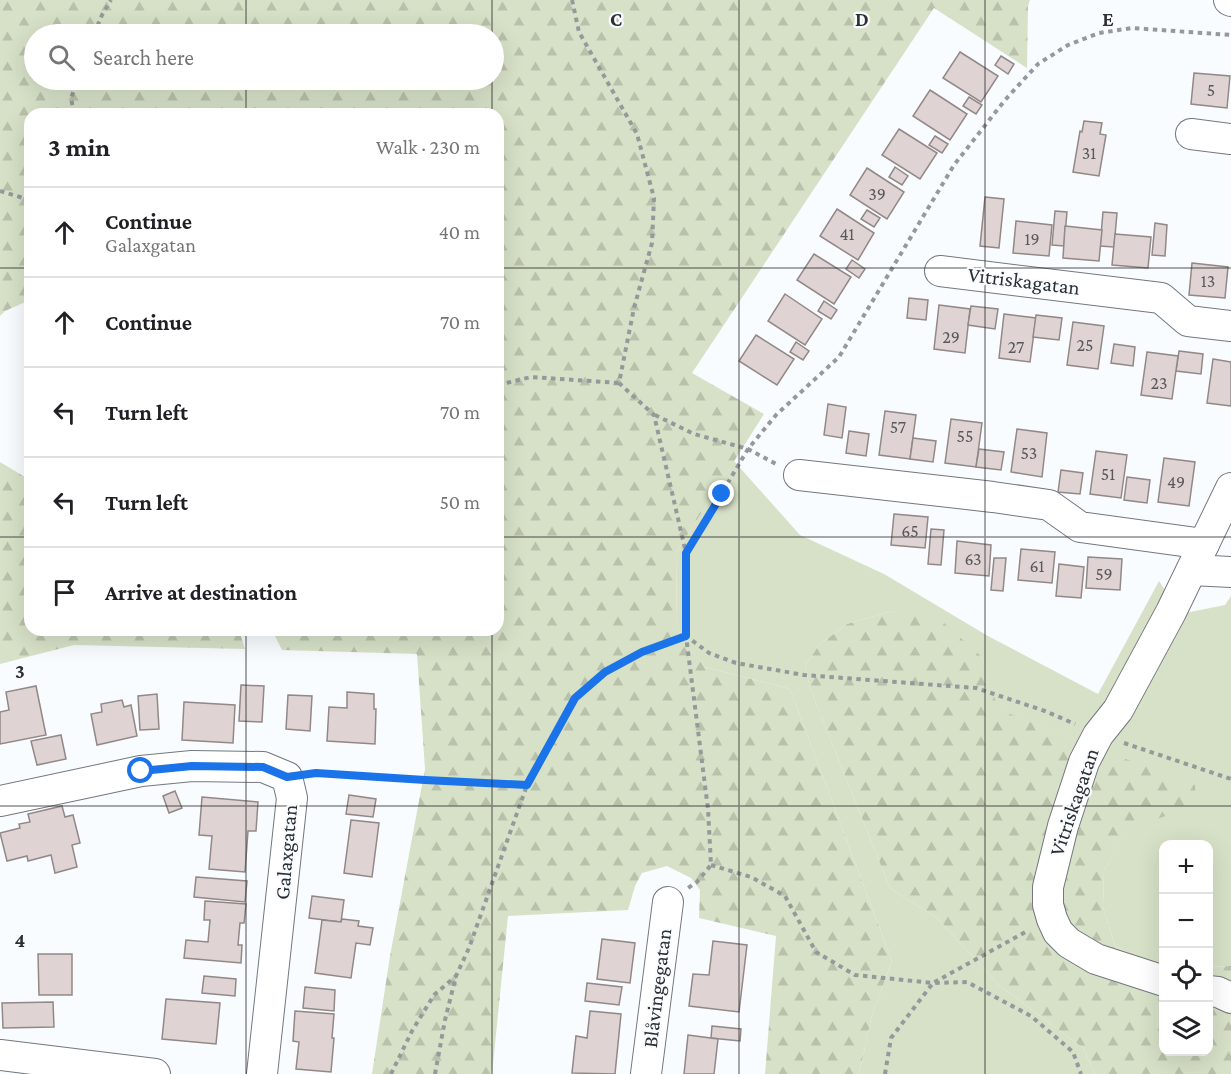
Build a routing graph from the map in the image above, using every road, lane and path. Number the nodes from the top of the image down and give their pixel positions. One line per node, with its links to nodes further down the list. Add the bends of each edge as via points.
1 (111, 0): 3 (path)
2 (572, 0): 13 (path, via 579,32 637,134 654,198 652,243)
3 (98, 24)
4 (1231, 35): 16 (path, via 1131,28 1099,33 1068,45 1038,64 954,165 839,357 776,415)
5 (74, 90): 6 (path)
6 (73, 108)
7 (1191, 134): 8 (street)
8 (1231, 139)
9 (0, 191): 10 (path)
10 (24, 198)
11 (940, 271): 12 (street, Vitriskagatan, via 1161,298 1188,321)
12 (1231, 326)
13 (619, 383): 14 (path, via 531,377); 15 (path)
14 (504, 384)
15 (654, 415): 16 (path, via 694,434); 19 (path)
16 (748, 449): 17 (path); 19 (path)
17 (799, 475): 20 (street, via 1049,505 1080,527)
18 (1231, 488): 20 (street, Vitriskagatan)
19 (686, 553): 22 (path)
20 (1198, 557): 21 (street); 23 (street, Vitriskagatan, via 1118,710)
21 (1231, 572)
22 (686, 636): 23 (path, via 709,653 747,665 804,675 976,688 1045,711); 26 (path, via 642,652 605,672 575,698); 28 (path, via 708,809)
23 (1098, 735): 25 (path); 30 (street, Vitriskagatan, via 1084,762 1050,877 1048,905)
24 (287, 777): 26 (path, via 316,773); 27 (street, Galaxgatan, via 263,767 192,766 141,771); 38 (street, Galaxgatan, via 292,798)
25 (1231, 779)
26 (527, 785): 31 (path)
27 (0, 801)
28 (711, 865): 29 (path, via 697,882); 33 (path, via 751,877 785,896 816,952 855,975)
29 (668, 902): 41 (street, Blåvingegatan)
30 (1052, 919): 32 (street, Vitriskagatan, via 1069,943 1096,959); 33 (path)
31 (456, 976): 39 (path, via 434,995); 40 (path)
32 (1159, 979)
33 (933, 983): 42 (path, via 891,1038); 43 (path, via 967,982 1031,1016 1073,1052)
34 (1213, 991): 35 (street)
35 (1231, 998)
36 (0, 1055): 37 (street)
37 (155, 1074)
38 (262, 1074)
39 (391, 1074)
40 (435, 1074)
41 (646, 1074)
42 (885, 1074)
43 (1081, 1074)

